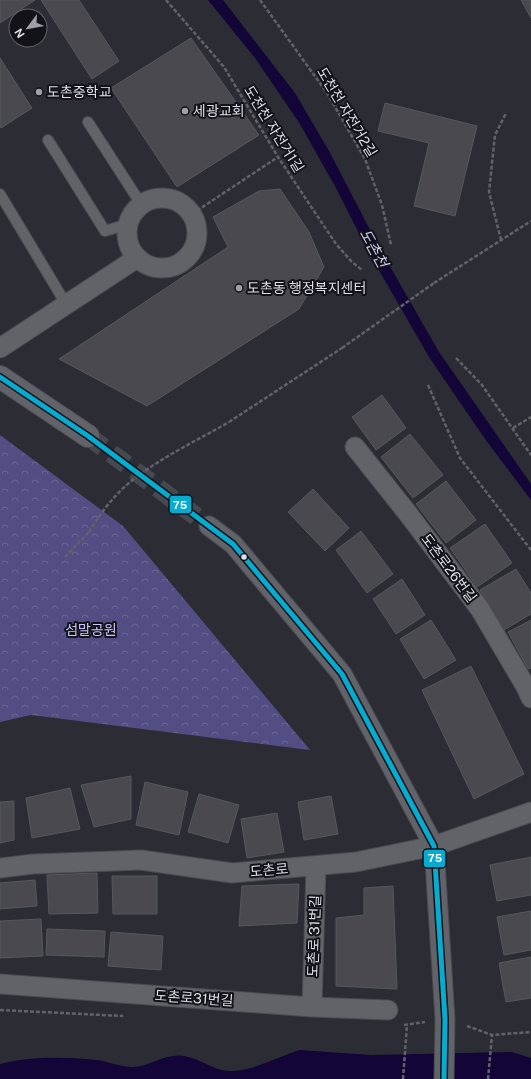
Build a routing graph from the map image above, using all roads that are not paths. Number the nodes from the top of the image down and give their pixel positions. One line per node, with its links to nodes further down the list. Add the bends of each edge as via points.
1 (88, 122): 4 (lane)
2 (48, 140): 5 (lane, via 105,231)
3 (0, 194): 7 (lane)
4 (140, 204): 5 (street, via 132,213); 6 (street, via 163,197 185,205 197,224 198,236 189,257 169,268 157,268)
5 (128, 224): 6 (street, via 130,248)
6 (137, 258): 7 (street)
7 (66, 304): 8 (street)
8 (0, 348)
9 (0, 377): 10 (street)
10 (88, 436)
11 (355, 447): 13 (street, 도촌로26번길, via 480,609)
12 (209, 526): 15 (street, via 233,544 342,674)
13 (531, 698)
14 (531, 812): 15 (street, 도촌로)
15 (434, 846): 16 (street, 도촌로, via 356,862); 21 (street, via 445,1019)
16 (316, 866): 17 (street, 도촌로, via 232,873 141,860 33,864); 19 (street, 도촌로 31번길)
17 (0, 868)
18 (0, 984): 19 (street, 도촌로31번길)
19 (312, 1006): 20 (street, 도촌로31번길)
20 (388, 1010)
21 (444, 1079)

